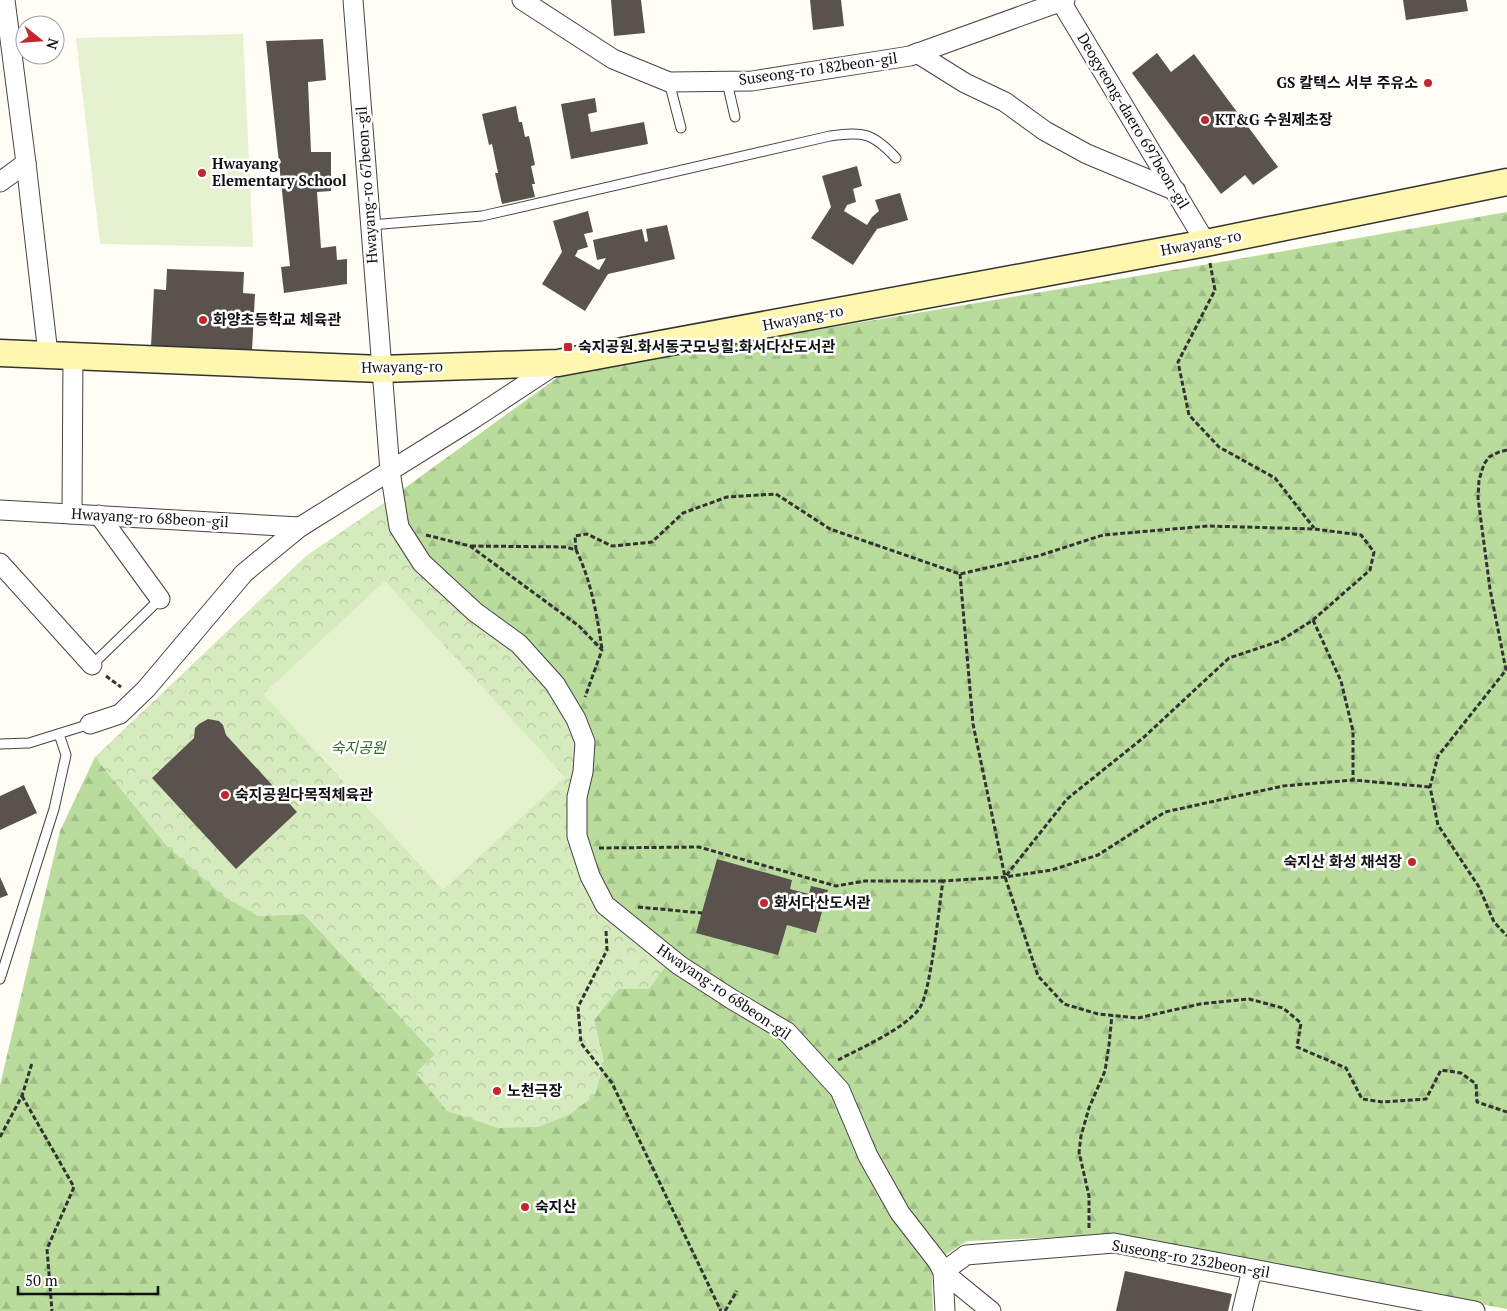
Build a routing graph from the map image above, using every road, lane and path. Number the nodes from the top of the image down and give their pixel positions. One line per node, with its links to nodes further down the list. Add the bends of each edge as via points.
1 (5, 0): 6 (street)
2 (352, 0): 16 (street, Hwayang-ro 67beon-gil)
3 (522, 0): 7 (street, Suseong-ro 182beon-gil, via 613,59)
4 (1062, 0): 5 (street, Suseong-ro 182beon-gil); 15 (street, Deogyeong-daero 697beon-gil)
5 (917, 53): 8 (street, Suseong-ro 182beon-gil, via 752,81); 15 (street, via 965,83 1005,102 1045,131 1087,154)
6 (6, 54): 12 (street)
7 (669, 82): 8 (street, Suseong-ro 182beon-gil); 10 (lane)
8 (727, 82): 9 (lane)
9 (735, 117)
10 (681, 128)
11 (896, 158): 16 (lane, via 880,141 857,133 830,136 482,216)
12 (26, 163): 13 (street); 19 (street)
13 (0, 182)
14 (1507, 182): 17 (street, Hwayang-ro)
15 (1176, 191): 17 (street, Deogyeong-daero 697beon-gil)
16 (370, 225): 22 (street, Hwayang-ro 67beon-gil)
17 (1206, 243): 21 (street, Hwayang-ro); 30 (path, via 1215,290 1178,362 1189,415 1218,447 1275,478)
18 (0, 353): 19 (street, Hwayang-ro)
19 (48, 354): 20 (street, Hwayang-ro)
20 (73, 355): 22 (street, Hwayang-ro); 26 (street)
21 (558, 363): 22 (street, Hwayang-ro); 24 (street)
22 (381, 369): 24 (street, Hwayang-ro 68beon-gil)
23 (1507, 450): 45 (path, via 1489,457 1484,464 1478,498 1490,589 1506,670 1438,756)
24 (390, 471): 28 (street); 29 (street, Hwayang-ro 68beon-gil)
25 (0, 510): 26 (street, Hwayang-ro 68beon-gil)
26 (72, 514): 27 (street, Hwayang-ro 68beon-gil)
27 (99, 515): 28 (street, Hwayang-ro 68beon-gil); 35 (street)
28 (300, 527): 39 (street, via 244,573)
29 (400, 527): 31 (path); 40 (street, Hwayang-ro 68beon-gil, via 422,563 475,612 519,644 556,684)
30 (1314, 529): 34 (path, via 1208,526 1103,535 1038,556); 36 (path, via 1362,535 1374,552 1370,570)
31 (470, 546): 32 (path, via 566,547); 37 (path, via 579,626)
32 (576, 550): 34 (path, via 575,536 587,534 612,546 652,542 683,513 727,496 776,494 830,529); 37 (path, via 596,610)
33 (0, 562): 38 (street)
34 (960, 574): 47 (path, via 973,724)
35 (160, 599): 38 (lane)
36 (1313, 620): 44 (path, via 1341,681 1353,731); 47 (path, via 1280,641 1229,658 1143,738 1067,799)
37 (602, 650): 40 (path)
38 (92, 664): 39 (path)
39 (136, 698): 41 (street, via 120,714)
40 (576, 719): 46 (street, Hwayang-ro 68beon-gil, via 585,742 577,797 577,836)
41 (90, 724): 42 (lane)
42 (59, 734): 43 (lane, via 29,743); 52 (lane, via 66,755 54,810)
43 (0, 744)
44 (1353, 780): 45 (path); 47 (path, via 1283,786 1165,812 1098,855 1052,870)
45 (1430, 787): 51 (path, via 1438,824 1479,887 1494,922)
46 (581, 848): 48 (path, via 699,847 836,886 865,882); 49 (street, Hwayang-ro 68beon-gil, via 590,876)
47 (1005, 877): 48 (path); 53 (path, via 1038,976 1064,1004)
48 (942, 881): 55 (path, via 928,985 920,1009 897,1028)
49 (605, 905): 50 (path); 55 (street, Hwayang-ro 68beon-gil, via 679,966 787,1032); 64 (path, via 607,950 578,1007 581,1044 612,1083)
50 (702, 913)
51 (1507, 936)
52 (0, 979)
53 (1112, 1015): 57 (path, via 1138,1018 1200,1004 1249,999 1283,1008 1301,1024 1297,1047 1346,1068 1362,1099 1383,1102 1426,1099 1441,1070 1462,1073 1476,1084 1477,1102); 59 (path, via 1105,1071 1089,1108 1079,1152 1089,1196)
54 (32, 1063): 56 (path)
55 (822, 1069): 61 (street, Hwayang-ro 68beon-gil, via 840,1090 868,1156 900,1213 938,1262)
56 (22, 1096): 58 (path); 63 (path, via 74,1187 47,1249)
57 (1507, 1112)
58 (0, 1136)
59 (1088, 1245): 60 (street, Suseong-ro 232beon-gil, via 1114,1244); 61 (street, Suseong-ro 232beon-gil, via 966,1255)
60 (1252, 1270): 68 (street); 69 (street, Suseong-ro 232beon-gil)
61 (942, 1272): 66 (street); 67 (street)
62 (737, 1291): 65 (path)
63 (52, 1311)
64 (721, 1311)
65 (725, 1311)
66 (946, 1311)
67 (991, 1311)
68 (1242, 1311)
69 (1475, 1311)

